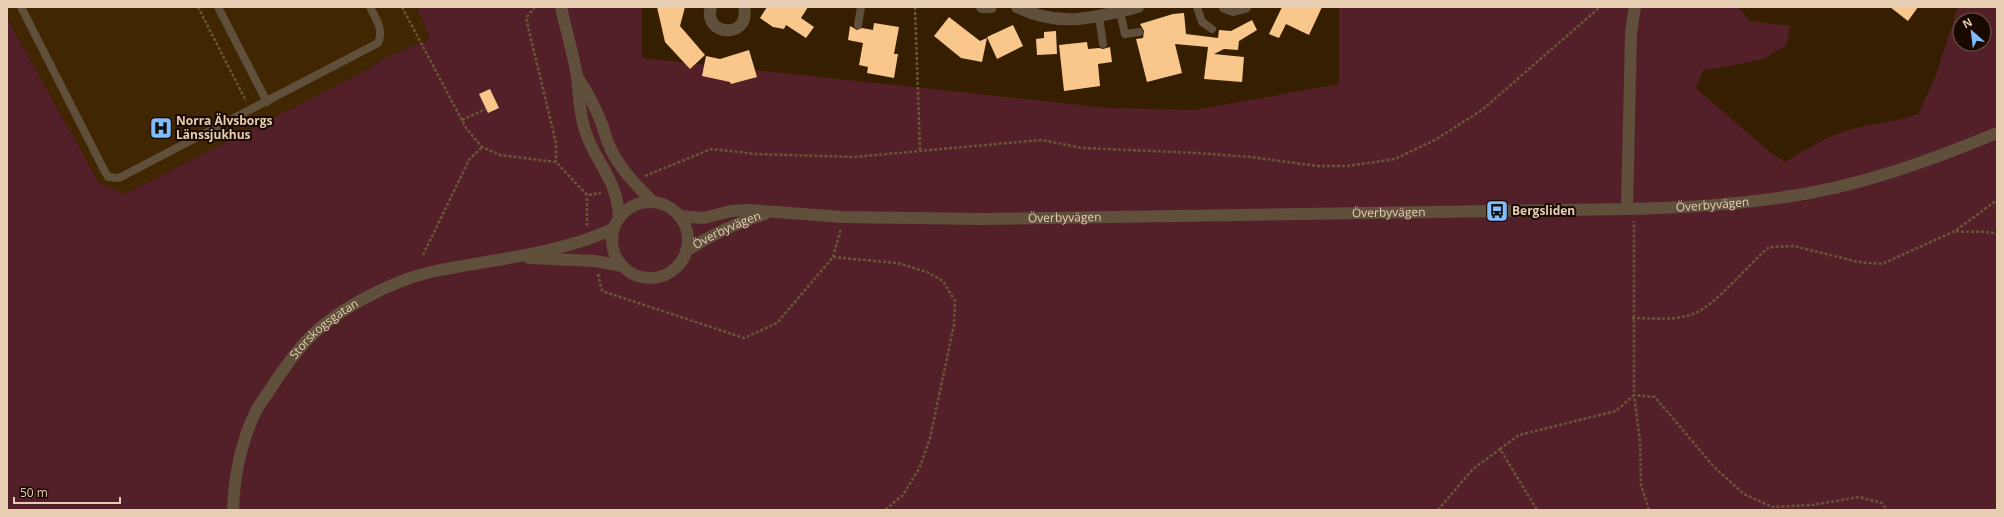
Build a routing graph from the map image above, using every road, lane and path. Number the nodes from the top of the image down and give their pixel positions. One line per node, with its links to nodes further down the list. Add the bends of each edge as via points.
1 (21, 7): 30 (lane, via 108,177 119,178)
2 (198, 7): 30 (path)
3 (218, 7): 28 (lane)
4 (370, 7): 28 (lane, via 381,30 378,43)
5 (402, 7): 31 (path)
6 (535, 7): 35 (path, via 526,18 556,143)
7 (561, 7): 27 (street)
8 (711, 7): 9 (street, via 712,22 726,31 741,25 745,14)
9 (744, 7)
10 (861, 7): 23 (lane)
11 (915, 7): 34 (path)
12 (982, 7): 13 (street)
13 (991, 7)
14 (1017, 7): 22 (street, via 1049,19)
15 (1138, 7): 21 (street)
16 (1196, 7): 24 (lane, via 1202,22)
17 (1225, 7): 18 (street, via 1233,10)
18 (1245, 7)
19 (1600, 7): 34 (path, via 1482,110 1435,140 1395,159 1369,164 1318,166 1212,154 1083,148 1041,140)
20 (1635, 7): 41 (street, via 1631,33)
21 (1120, 12): 22 (street); 25 (lane, via 1125,34)
22 (1099, 17): 26 (lane)
23 (858, 25)
24 (1212, 30)
25 (1139, 32)
26 (1103, 44)
27 (576, 75): 36 (street, via 593,103 616,159); 37 (street, via 584,129)
28 (267, 102): 30 (lane)
29 (486, 109): 31 (path)
30 (251, 110)
31 (462, 120): 33 (path)
32 (1997, 133): 41 (street, Överbyvägen, via 1947,154 1862,181 1786,197 1728,204)
33 (482, 147): 35 (path, via 500,155); 51 (path, via 470,160)
34 (920, 151): 36 (path, via 854,156 757,154 711,149)
35 (556, 162): 38 (path)
36 (633, 181): 40 (street)
37 (615, 190): 38 (path); 44 (street)
38 (587, 195): 49 (path, via 586,224)
39 (1997, 200): 47 (path)
40 (653, 202): 43 (street, via 668,206); 44 (street, via 631,207)
41 (1630, 209): 45 (street, Överbyvägen, via 982,219); 56 (path)
42 (770, 213): 43 (street, Överbyvägen, via 749,210 731,211 704,218); 45 (street, Överbyvägen); 50 (street, Överbyvägen, via 713,234)
43 (680, 216): 50 (street, via 687,233)
44 (619, 217): 46 (street)
45 (844, 217): 53 (path)
46 (613, 229): 49 (street); 55 (street, via 614,252)
47 (1955, 231): 48 (path, via 1988,231); 56 (path, via 1882,264 1858,262 1794,246 1769,247 1712,303 1695,314 1672,319)
48 (1997, 234)
49 (590, 240): 52 (street)
50 (686, 251): 55 (street, via 677,266 654,277 636,275)
51 (423, 255)
52 (516, 257): 54 (street); 59 (street, Storskogsgatan, via 430,272 380,290 338,315 308,338 283,369 255,413 233,489)
53 (834, 257): 54 (path, via 777,323 744,338 602,291); 60 (path, via 897,263 927,272 943,281 955,301 954,325 930,438 920,467 904,495)
54 (595, 262): 55 (street)
55 (622, 266)
56 (1632, 318): 57 (path, via 1635,356)
57 (1634, 395): 58 (path, via 1616,410 1519,435); 63 (path, via 1640,441 1641,485); 64 (path, via 1654,397 1714,467 1744,494 1772,507 1812,506 1859,497 1882,503)
58 (1500, 449): 61 (path, via 1473,469); 62 (path)
59 (233, 510)
60 (885, 510)
61 (1438, 510)
62 (1537, 510)
63 (1649, 510)
64 (1887, 510)

